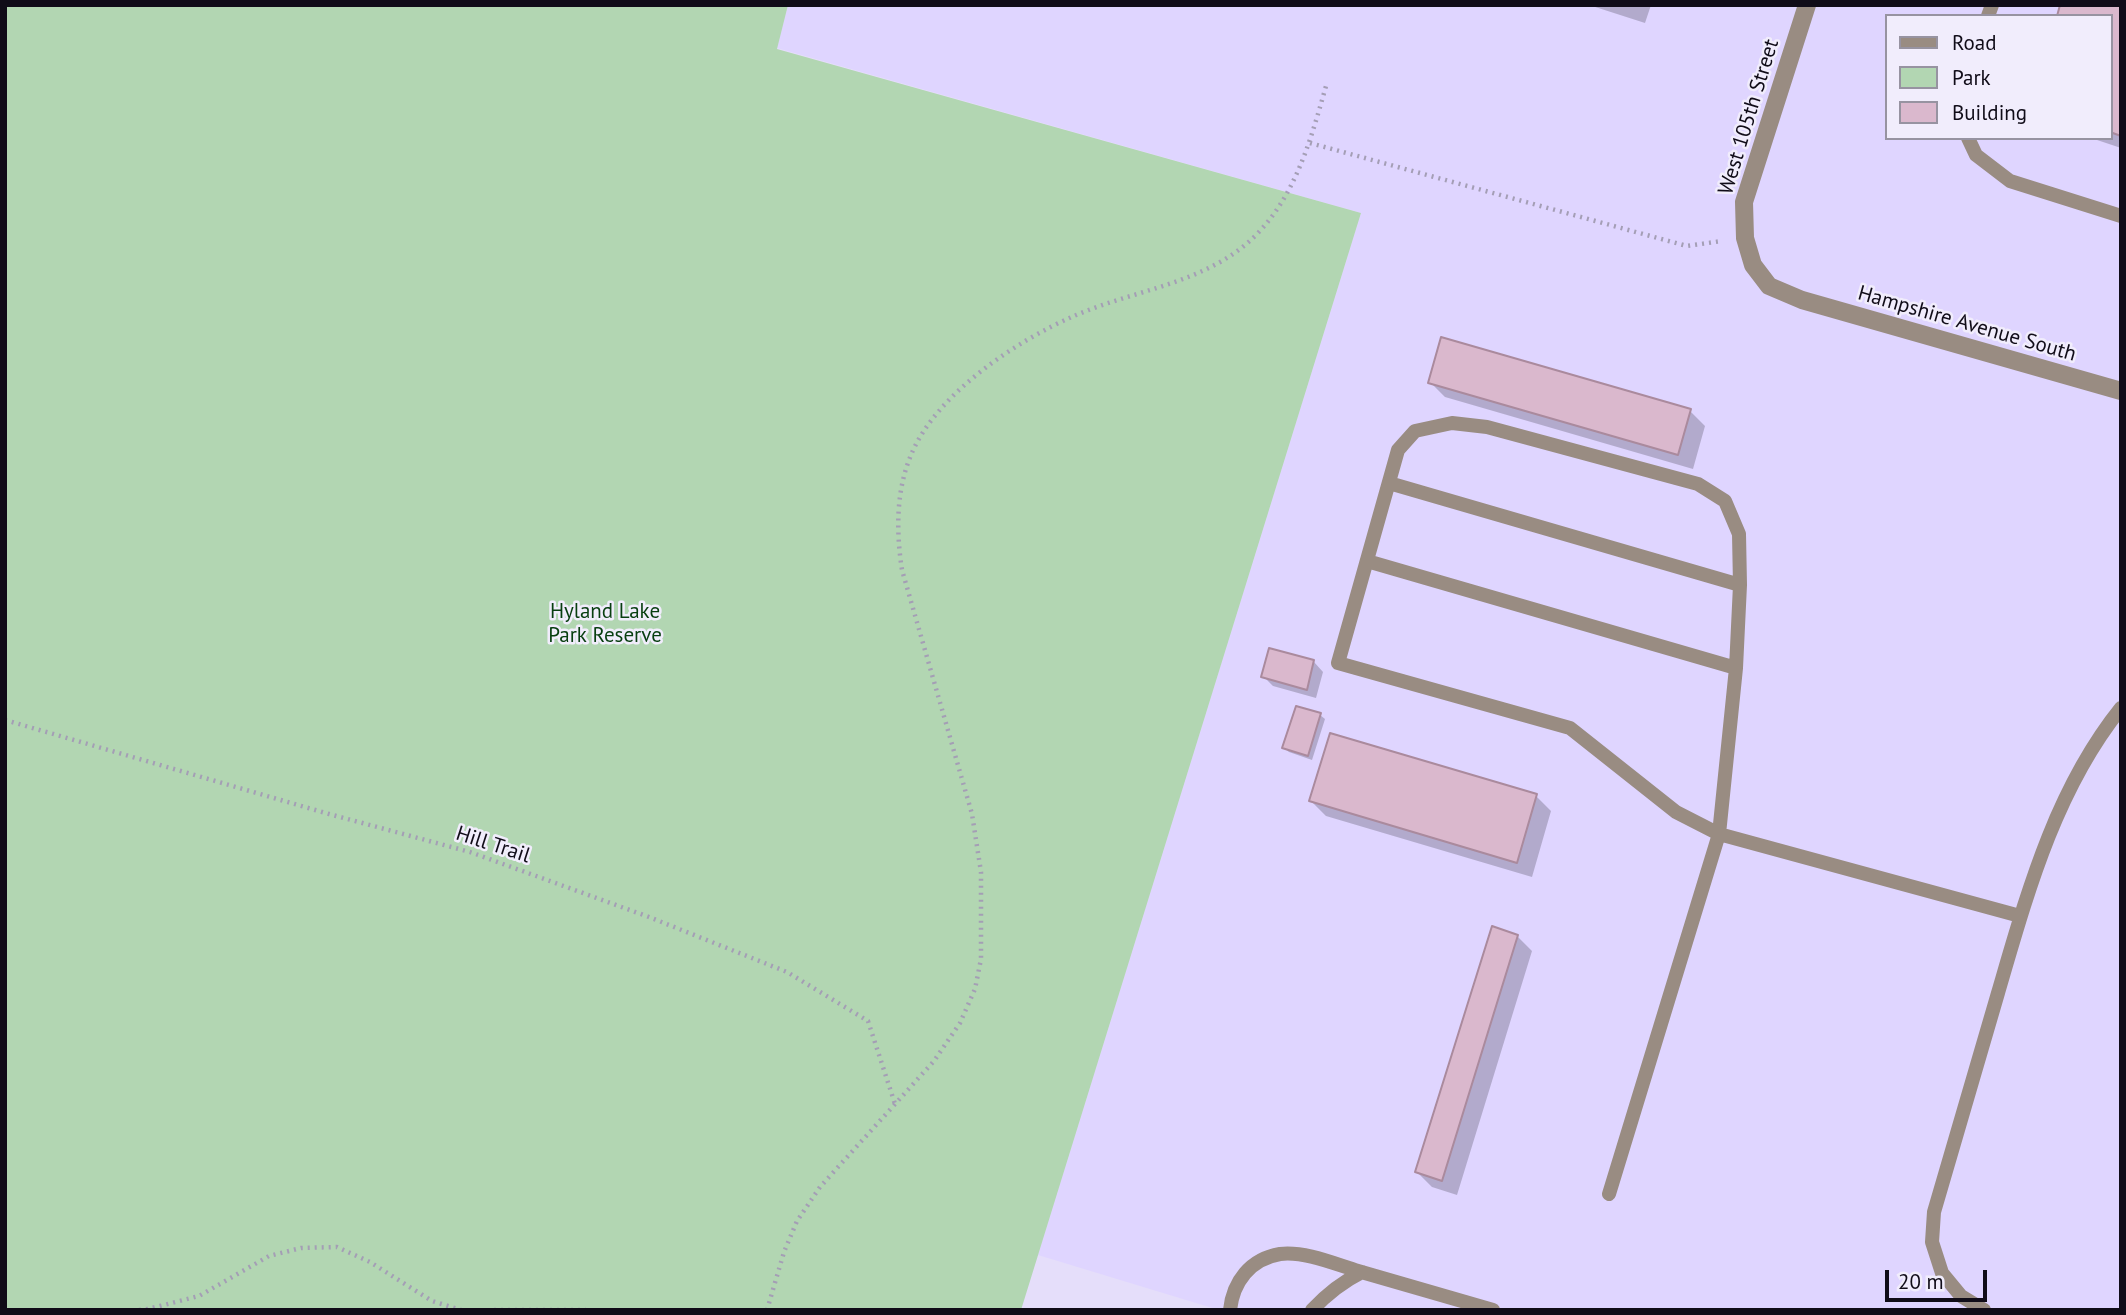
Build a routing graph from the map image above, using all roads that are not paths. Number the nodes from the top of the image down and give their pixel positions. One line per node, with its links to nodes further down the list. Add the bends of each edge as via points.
1 (1807, 5): 4 (street, West 105th Street, via 1744,202 1745,238 1753,265 1769,286)
2 (1969, 140): 3 (lane, via 1976,155 2010,181)
3 (2121, 216)
4 (1802, 300): 5 (street, Hampshire Avenue South)
5 (2121, 391)
6 (1389, 483): 7 (lane); 8 (lane); 8 (lane, via 1398,450 1415,431 1452,423 1488,427 1698,484 1725,501 1740,534)
7 (1367, 561): 9 (lane); 11 (lane, via 1338,663 1570,729 1676,812)
8 (1740, 585): 9 (lane)
9 (1736, 668): 11 (lane)
10 (2121, 708): 12 (lane, via 2077,771)
11 (1719, 834): 12 (lane); 13 (lane)
12 (2020, 916): 18 (lane, via 1934,1212 1931,1242 1942,1273 1961,1296)
13 (1609, 1194)
14 (1362, 1272): 15 (lane, via 1312,1257 1280,1254 1243,1274 1232,1290); 16 (lane, via 1329,1291); 17 (lane)
15 (1230, 1310)
16 (1312, 1310)
17 (1493, 1310)
18 (1984, 1310)

